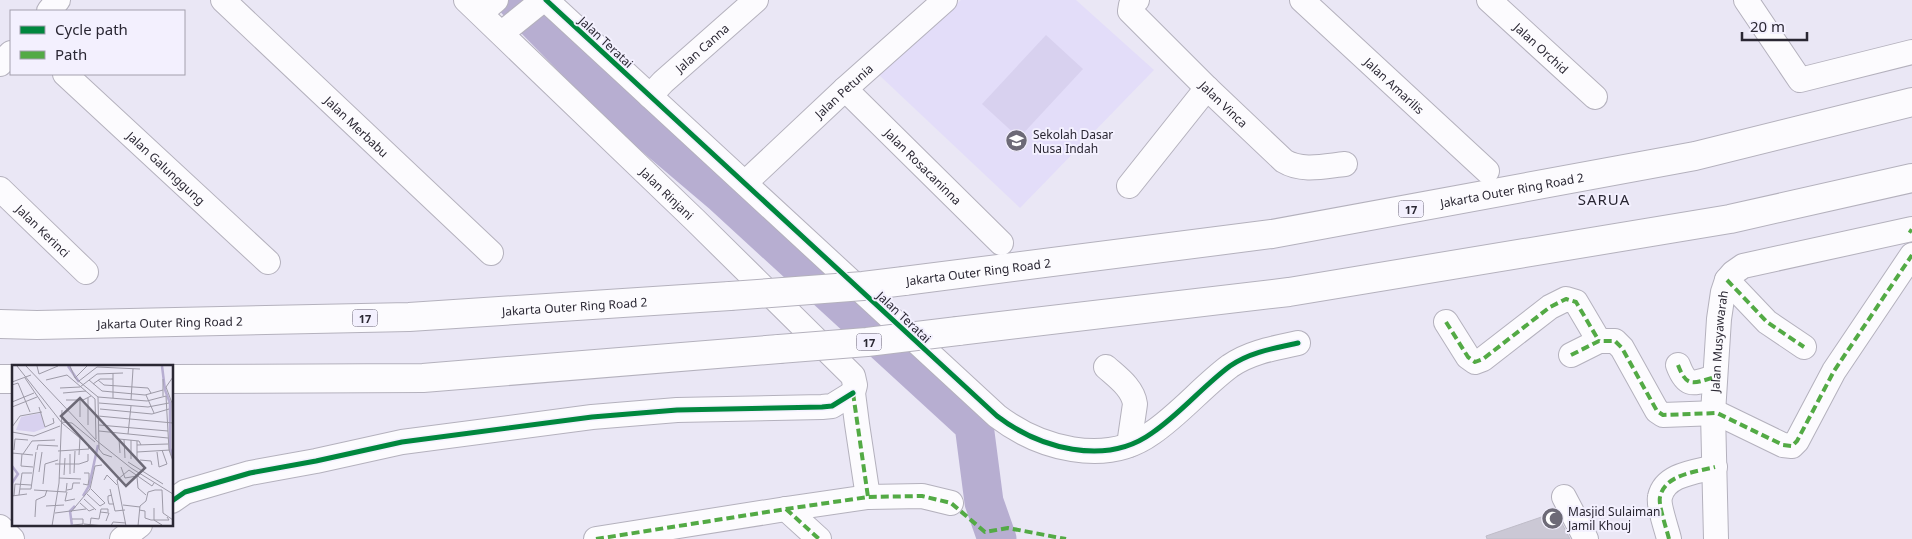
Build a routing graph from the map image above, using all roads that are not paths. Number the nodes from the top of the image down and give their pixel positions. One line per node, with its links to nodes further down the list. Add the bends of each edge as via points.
1 (58, 0): 11 (street)
2 (223, 0): 30 (street, Jalan Merbabu)
3 (756, 0): 19 (street, Jalan Canna)
4 (946, 0): 18 (street, Jalan Petunia)
5 (1137, 0): 17 (street, Jalan Vinca, via 1130,10)
6 (1302, 0): 23 (street, Jalan Amarilis)
7 (1489, 0): 20 (street, Jalan Orchid)
8 (1746, 0): 13 (street, via 1800,80)
9 (543, 1): 12 (street); 19 (street, Jalan Teratai)
10 (482, 6): 12 (street, Jalan Rinjani)
11 (50, 10)
12 (504, 32): 45 (street, Jalan Rinjani, via 853,376 856,385)
13 (1912, 52)
14 (10, 53): 15 (street)
15 (0, 64)
16 (66, 75): 32 (street, Jalan Galunggung)
17 (1207, 88): 22 (street, Jalan Vinca, via 1292,166); 26 (street)
18 (846, 89): 25 (street, Jalan Petunia); 29 (street, Jalan Rosacaninna)
19 (650, 96): 25 (street, Jalan Teratai)
20 (1595, 97)
21 (1912, 102): 36 (highway, Jakarta Outer Ring Road 2 / 17, bridge, via 1695,156 1272,234 864,286 409,317)
22 (1345, 164)
23 (1487, 171)
24 (1912, 178): 44 (highway, 17, bridge, via 1730,219 1289,292 867,342 424,378)
25 (745, 183): 47 (street, Jalan Teratai, via 1010,426 1072,450 1108,451)
26 (1128, 186)
27 (0, 189): 33 (street, Jalan Kerinci)
28 (1911, 230): 34 (street, Jalan Musyawarah, via 1743,266)
29 (1001, 243)
30 (491, 253)
31 (1912, 255): 46 (street, via 1834,371 1792,446 1783,445)
32 (268, 262)
33 (86, 272)
34 (1727, 280): 39 (street, via 1767,322); 43 (street, Jalan Musyawarah, via 1722,292)
35 (1446, 322): 37 (street, via 1468,357 1475,362 1550,307 1566,299 1576,302)
36 (0, 324)
37 (1599, 341): 40 (street); 46 (street, via 1615,341 1622,348 1657,411 1663,415)
38 (1298, 343): 47 (street, Jalan Teratai, via 1264,350 1231,366 1152,433)
39 (1804, 347)
40 (1571, 355)
41 (1678, 365): 43 (street, via 1682,376 1689,382)
42 (1106, 367): 47 (street, via 1134,398)
43 (1715, 377): 46 (street, Jalan Musyawarah)
44 (174, 379)
45 (853, 392): 49 (street, Jalan Rinjani); 51 (street, via 832,406 678,410 592,417 402,442 250,473 185,492)
46 (1713, 413): 48 (street, Jalan Musyawarah)
47 (1129, 445)
48 (1715, 466): 61 (street, via 1666,484 1660,498); 62 (street, Jalan Musyawarah)
49 (868, 497): 52 (street, via 922,496); 53 (street)
50 (1564, 497): 60 (street)
51 (174, 500)
52 (950, 503)
53 (786, 509): 58 (street); 59 (street)
54 (139, 526): 57 (street)
55 (0, 527): 56 (street)
56 (12, 539)
57 (122, 539)
58 (596, 539)
59 (819, 539)
60 (1586, 539)
61 (1669, 539)
62 (1716, 539)

